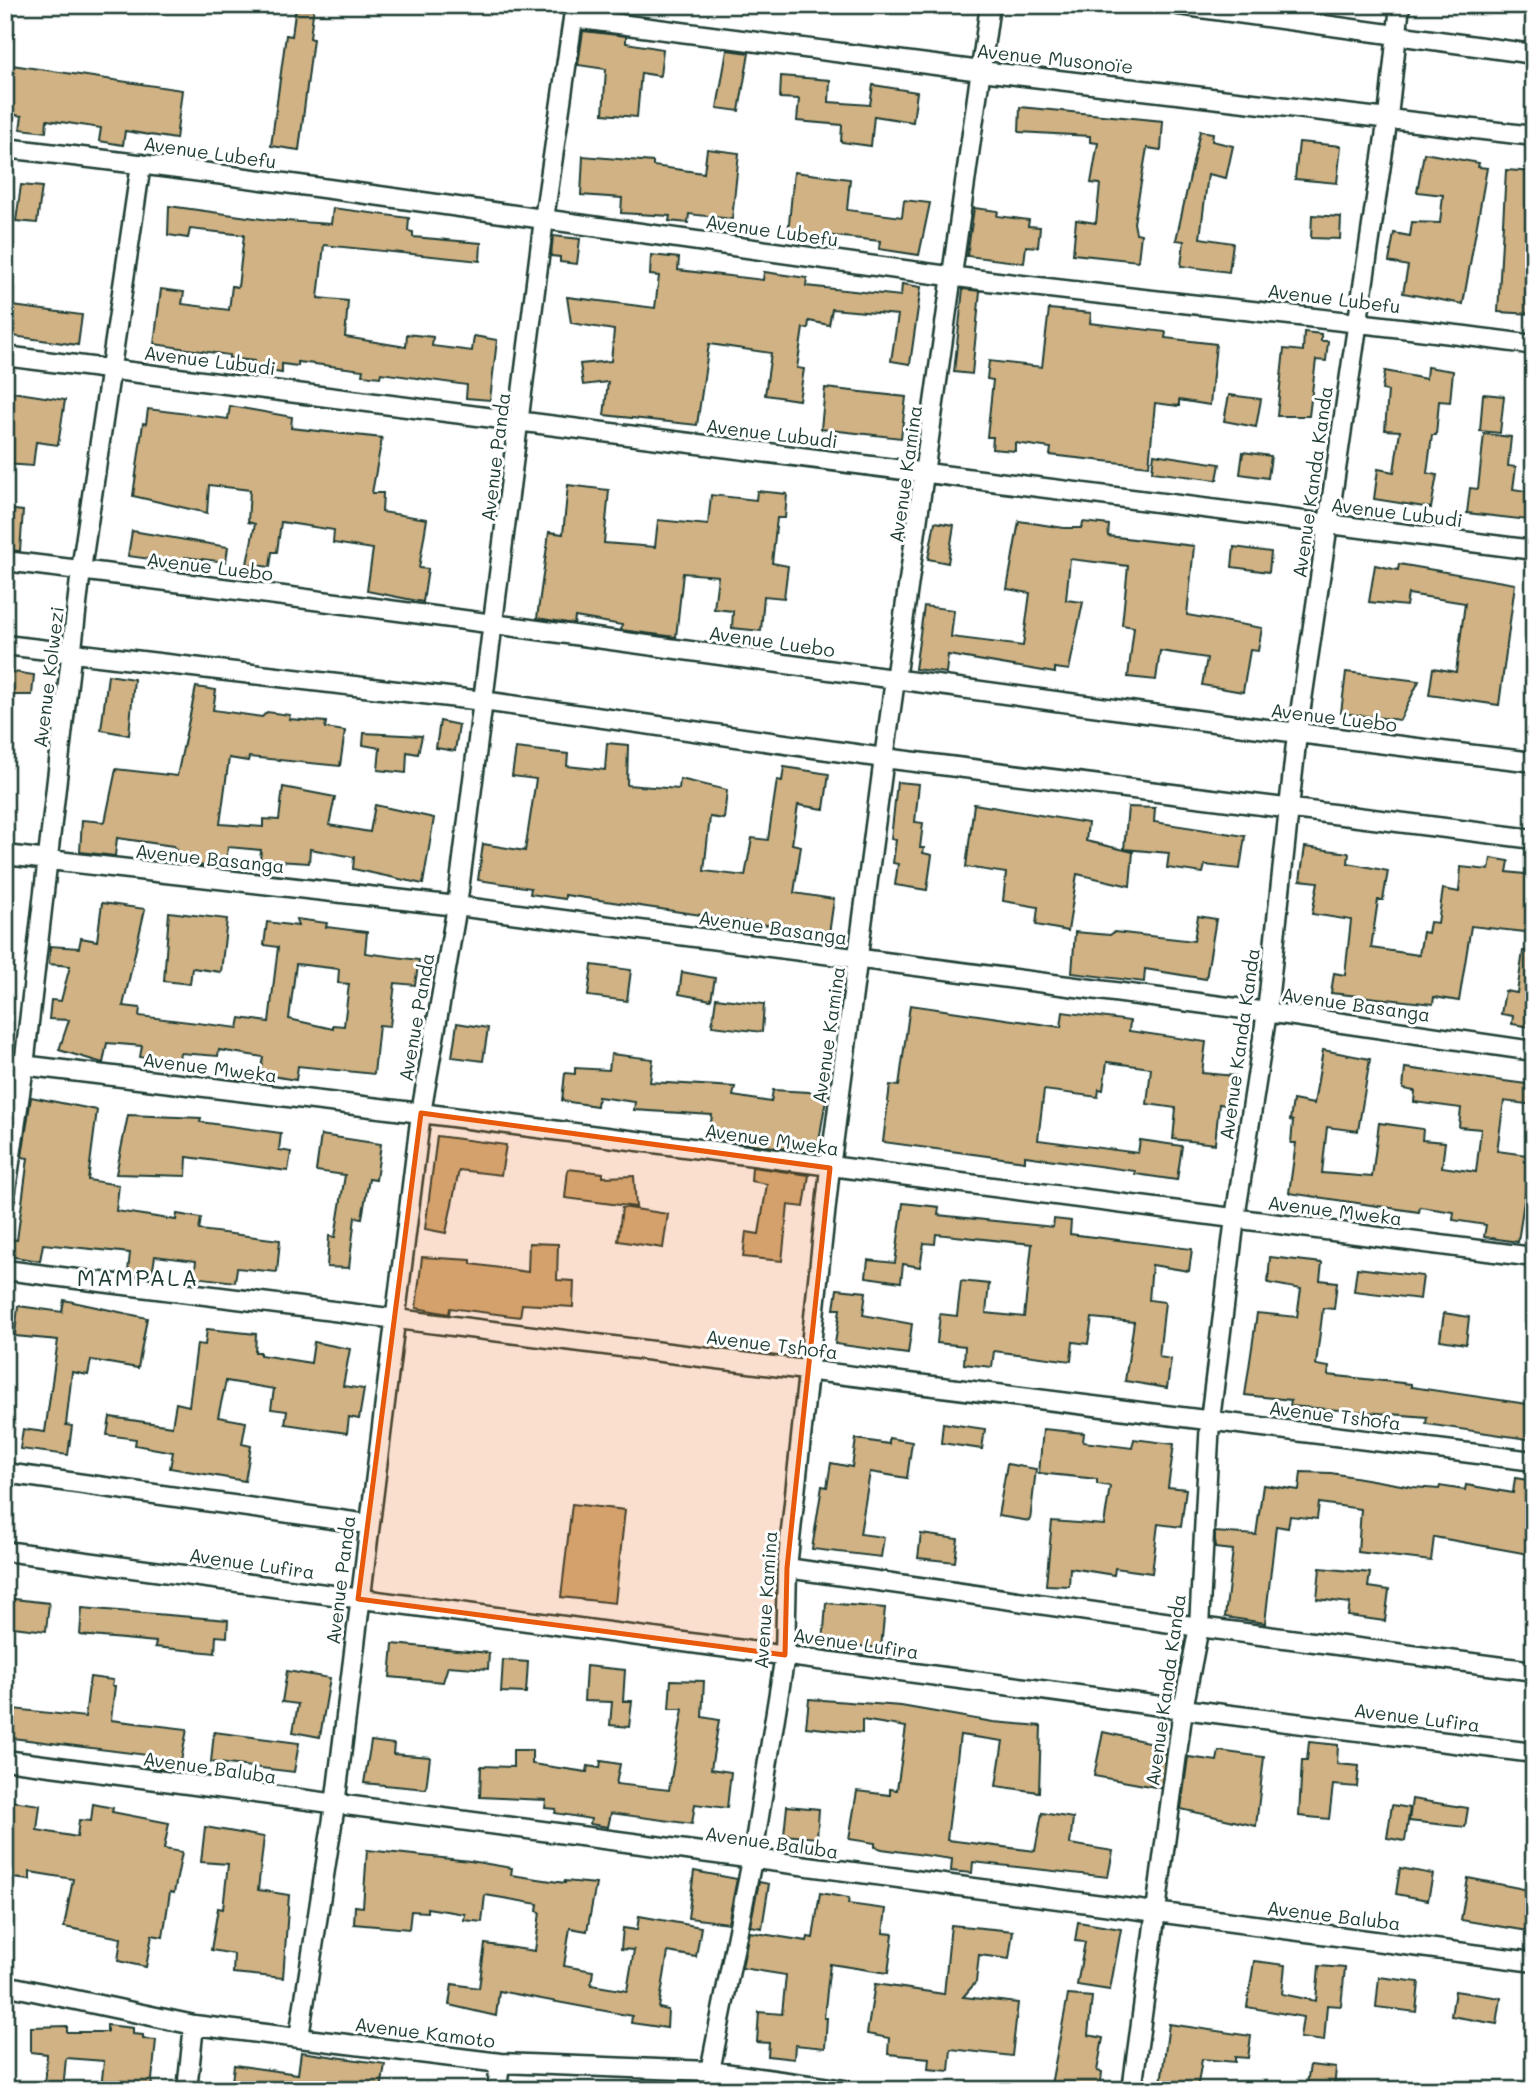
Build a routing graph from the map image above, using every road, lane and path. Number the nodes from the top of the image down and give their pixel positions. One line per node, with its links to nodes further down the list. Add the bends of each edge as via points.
1 (990, 5): 7 (street, Avenue Kamina)
2 (1179, 5): 5 (street)
3 (1400, 5): 5 (street, Avenue Kanda Kanda)
4 (574, 12): 7 (street, Avenue Musonoïe); 12 (street, Avenue Panda)
5 (1396, 35): 6 (street); 8 (street, Avenue Kanda Kanda)
6 (1534, 54)
7 (981, 71): 8 (street, Avenue Musonoïe); 13 (street, Avenue Kamina)
8 (1388, 117): 9 (street, Avenue Musonoïe); 14 (street, Avenue Kanda Kanda)
9 (1534, 136)
10 (5, 148): 11 (street, Avenue Lubefu)
11 (141, 164): 12 (street, Avenue Lubefu); 17 (street, Avenue Kolwezi)
12 (544, 219): 13 (street, Avenue Lubefu); 18 (street, Avenue Panda)
13 (953, 276): 14 (street, Avenue Lubefu); 19 (street, Avenue Kamina)
14 (1357, 321): 15 (street, Avenue Lubefu); 20 (street, Avenue Kanda Kanda)
15 (1534, 345)
16 (5, 356): 17 (street, Avenue Lubudi)
17 (112, 369): 18 (street, Avenue Lubudi); 23 (street, Avenue Kolwezi)
18 (520, 422): 19 (street, Avenue Lubudi); 24 (street, Avenue Panda)
19 (926, 474): 20 (street, Avenue Lubudi); 27 (street, Avenue Kamina)
20 (1327, 524): 21 (street, Avenue Lubudi); 29 (street, Avenue Kanda Kanda)
21 (1534, 550)
22 (5, 561): 23 (street, Avenue Luebo)
23 (80, 570): 24 (street, Avenue Luebo); 26 (street, Avenue Kolwezi)
24 (495, 624): 27 (street, Avenue Luebo); 28 (street, Avenue Panda)
25 (5, 645): 26 (street)
26 (73, 654): 28 (street); 35 (street, Avenue Kolwezi)
27 (896, 679): 29 (street, Avenue Luebo); 30 (street, Avenue Kamina)
28 (483, 701): 30 (street); 36 (street, Avenue Panda)
29 (1297, 734): 31 (street, Avenue Luebo); 32 (street, Avenue Kanda Kanda)
30 (884, 758): 32 (street); 37 (street, Avenue Kamina)
31 (1534, 762)
32 (1288, 808): 33 (street); 38 (street, Avenue Kanda Kanda)
33 (1534, 839)
34 (5, 855): 35 (street, Avenue Basanga)
35 (46, 860): 36 (street, Avenue Basanga); 41 (street, Avenue Kolwezi)
36 (457, 906): 37 (street, Avenue Basanga); 42 (street, Avenue Panda)
37 (859, 960): 38 (street, Avenue Basanga); 43 (street, Avenue Kamina)
38 (1267, 1012): 39 (street, Avenue Basanga); 45 (street, Avenue Kanda Kanda)
39 (1534, 1051)
40 (5, 1063): 41 (street, Avenue Mweka)
41 (24, 1066): 42 (street, Avenue Mweka); 44 (street, Avenue Kolwezi)
42 (421, 1113): 43 (street, Avenue Mweka); 48 (street, Avenue Panda)
43 (830, 1168): 45 (street, Avenue Mweka); 49 (street, Avenue Kamina)
44 (5, 1197)
45 (1235, 1219): 46 (street, Avenue Mweka); 50 (street, Avenue Kanda Kanda)
46 (1534, 1257)
47 (5, 1270): 48 (street, Avenue Tshofa)
48 (394, 1317): 49 (street, Avenue Tshofa); 53 (street, Avenue Panda)
49 (808, 1370): 50 (street, Avenue Tshofa); 55 (street, Avenue Kamina)
50 (1210, 1420): 51 (street, Avenue Tshofa); 57 (street, Avenue Kanda Kanda)
51 (1534, 1461)
52 (5, 1473): 53 (street)
53 (368, 1524): 56 (street, Avenue Panda)
54 (5, 1551): 56 (street, Avenue Lufira)
55 (787, 1568): 57 (street); 58 (street, Avenue Kamina)
56 (358, 1599): 58 (street, Avenue Lufira); 63 (street, Avenue Panda)
57 (1199, 1627): 59 (street); 60 (street, Avenue Kanda Kanda)
58 (785, 1655): 60 (street, Avenue Lufira); 64 (street, Avenue Kamina)
59 (1534, 1671)
60 (1183, 1709): 61 (street, Avenue Lufira); 65 (street, Avenue Kanda Kanda)
61 (1534, 1753)
62 (5, 1760): 63 (street, Avenue Baluba)
63 (335, 1805): 64 (street, Avenue Baluba); 69 (street, Avenue Panda)
64 (752, 1860): 65 (street, Avenue Baluba); 71 (street, Avenue Kamina)
65 (1154, 1913): 66 (street, Avenue Baluba); 76 (street, Avenue Kanda Kanda)
66 (1534, 1962)
67 (5, 1985): 68 (street, Avenue Kamoto)
68 (194, 2025): 69 (street, Avenue Kamoto); 73 (street)
69 (299, 2036): 70 (street, Avenue Kamoto)
70 (500, 2063): 71 (street, Avenue Kamoto); 74 (street)
71 (710, 2071): 72 (street, Avenue Kamoto)
72 (807, 2088): 75 (street, Avenue Kamoto)
73 (187, 2090)
74 (496, 2090)
75 (844, 2090)
76 (1132, 2090)

